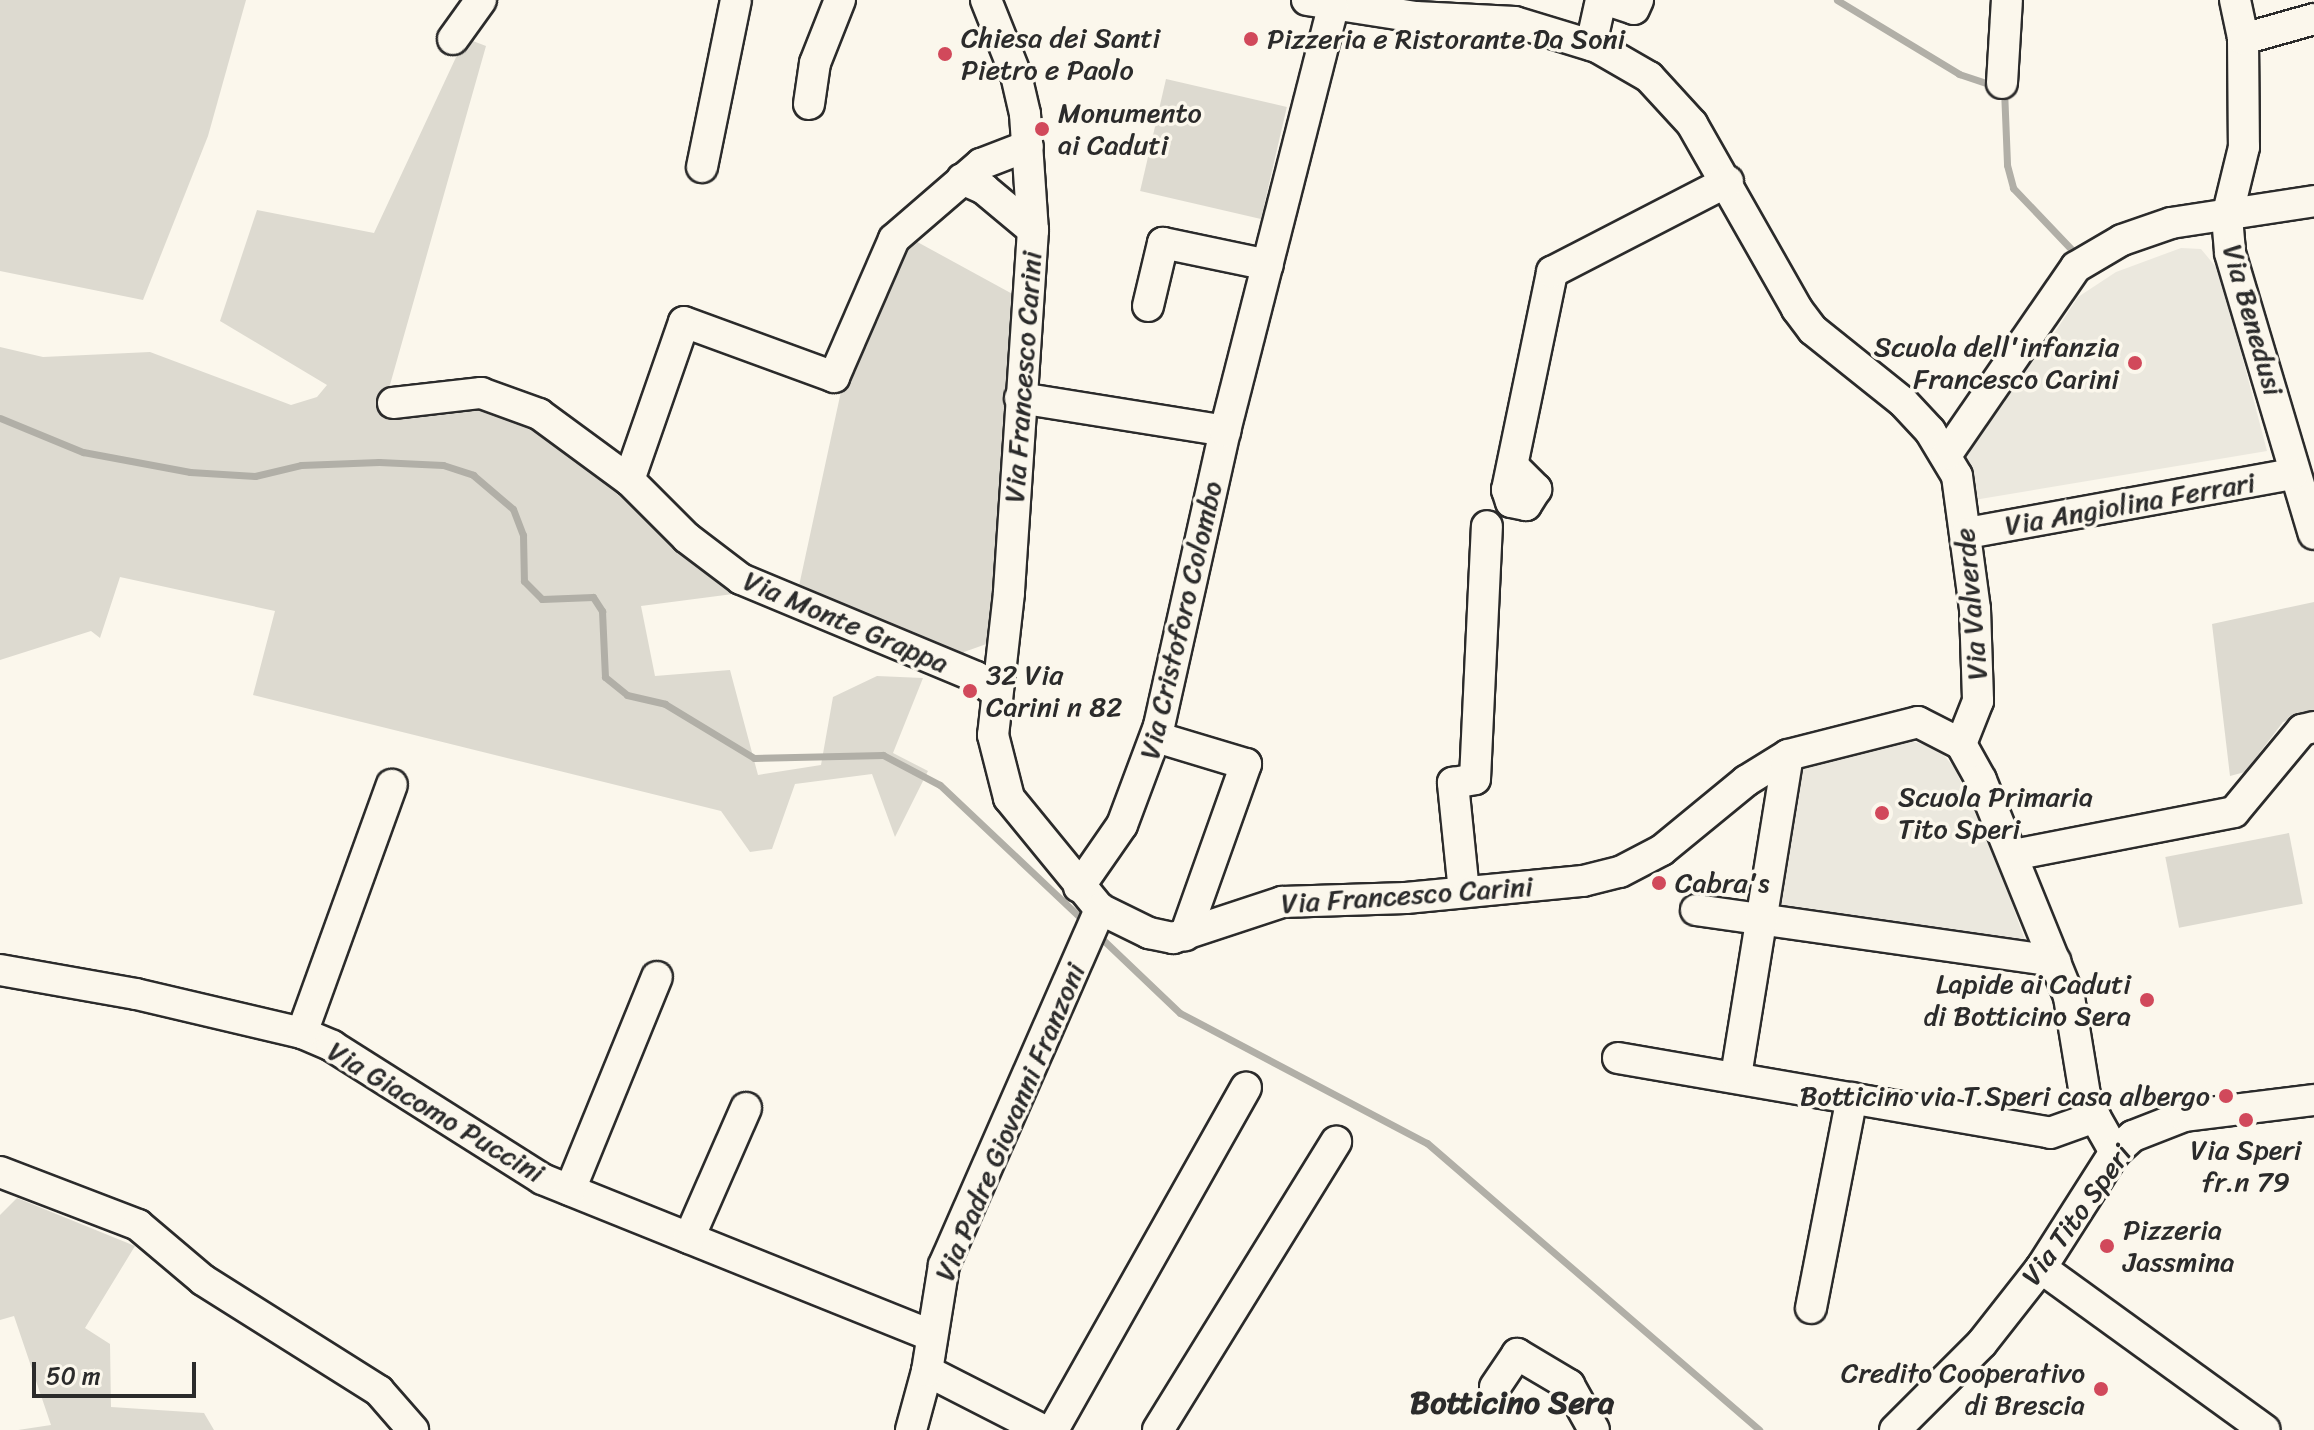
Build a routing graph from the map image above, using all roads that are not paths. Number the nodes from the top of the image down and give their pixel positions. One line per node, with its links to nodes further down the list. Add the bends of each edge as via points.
1 (481, 0): 13 (street)
2 (736, 0): 19 (street)
3 (840, 0): 17 (street, via 815,63)
4 (986, 0): 18 (street, Via Francesco Carini, via 1016,75)
5 (1604, 0): 6 (street, via 1634,9); 15 (street)
6 (1638, 0)
7 (2007, 0): 16 (street)
8 (2235, 0): 14 (street, Via Benedusi)
9 (1320, 4): 10 (street, Via Valverde); 25 (street, Via Cristoforo Colombo)
10 (1387, 7): 11 (street, Via Valverde)
11 (1517, 11): 15 (street, Via Valverde)
12 (2314, 19): 14 (street)
13 (453, 39)
14 (2243, 39): 23 (street, Via Benedusi, via 2244,147)
15 (1591, 45): 21 (street, Via Valverde, via 1649,77 1692,124)
16 (2002, 83)
17 (809, 104)
18 (1028, 146): 20 (street, via 981,164); 24 (street, Via Francesco Carini)
19 (702, 167)
20 (962, 179): 24 (street, via 984,189); 33 (street, via 894,239 834,377 684,322)
21 (1728, 181): 30 (street, Via Valverde, via 1813,330 1903,402); 32 (street, via 1552,272)
22 (2314, 201): 23 (street)
23 (2227, 217): 30 (street, via 2171,223 2122,240 2076,267); 31 (street, Via Benedusi, via 2230,253)
24 (1033, 230): 27 (street, Via Francesco Carini)
25 (1268, 265): 26 (street, via 1163,243); 29 (street, Via Cristoforo Colombo)
26 (1148, 306)
27 (1020, 398): 29 (street); 37 (street, Via Francesco Carini, via 1009,593)
28 (393, 403): 33 (street, Via Monte Grappa, via 481,393 539,414)
29 (1225, 431): 39 (street, Via Cristoforo Colombo)
30 (1947, 454): 35 (street, Via Valverde, via 1957,476)
31 (2298, 456): 35 (street, Via Angiolina Ferrari); 36 (street, Via Benedusi)
32 (1513, 466)
33 (629, 480): 37 (street, Via Monte Grappa, via 687,538 741,579 976,677)
34 (1487, 526): 45 (street, via 1475,779 1453,783)
35 (1967, 533): 40 (street, Via Valverde, via 1978,701)
36 (2314, 534)
37 (997, 693): 44 (street, Via Francesco Carini, via 993,735 1009,798)
38 (2314, 727): 43 (street, via 2302,730 2234,812)
39 (1156, 737): 44 (street, Via Cristoforo Colombo, via 1122,825); 49 (street, via 1246,764)
40 (1961, 744): 41 (street, Via Francesco Carini, via 1918,722); 43 (street)
41 (1788, 755): 45 (street, Via Francesco Carini, via 1746,781 1662,850 1620,872); 48 (street)
42 (392, 785): 53 (street, Via Giacomo Puccini)
43 (2013, 855): 50 (street)
44 (1079, 887): 47 (street, Via Francesco Carini)
45 (1464, 892): 49 (street, Via Francesco Carini, via 1282,902)
46 (1696, 910): 48 (street)
47 (1098, 913): 49 (street, Via Francesco Carini, via 1149,933); 69 (street, Via Padre Giovanni Franzoni, via 944,1265)
48 (1762, 919): 50 (street); 55 (street)
49 (1185, 935)
50 (2055, 961): 56 (street, via 2074,1016)
51 (0, 970): 53 (street, Via Giacomo Puccini, via 136,994)
52 (657, 977): 65 (street, Via Giacomo Puccini)
53 (302, 1033): 65 (street, Via Giacomo Puccini, via 332,1046 542,1179)
54 (1618, 1058): 55 (street)
55 (1736, 1076): 58 (street)
56 (2082, 1083): 61 (street); 63 (street)
57 (1246, 1088): 76 (street)
58 (1852, 1098): 61 (street, via 2050,1133); 68 (street)
59 (2314, 1100): 63 (street, Via Tito Speri, via 2184,1116)
60 (746, 1108): 66 (street)
61 (2095, 1117): 63 (street)
62 (1336, 1142): 77 (street)
63 (2124, 1144): 67 (street, Via Tito Speri)
64 (0, 1172): 73 (street, via 138,1225 203,1280 379,1391)
65 (570, 1190): 66 (street, Via Giacomo Puccini)
66 (689, 1238): 69 (street, Via Giacomo Puccini)
67 (2041, 1268): 72 (street, Via Tito Speri); 79 (street)
68 (1811, 1308)
69 (930, 1335): 70 (street, Via Padre Giovanni Franzoni)
70 (927, 1371): 74 (street, Via Padre Giovanni Franzoni); 75 (street)
71 (1495, 1387): 78 (street, via 1517,1354 1569,1385)
72 (1914, 1425)
73 (413, 1430)
74 (911, 1430)
75 (1043, 1430)
76 (1053, 1430)
77 (1158, 1430)
78 (1594, 1430)
79 (2265, 1430)

